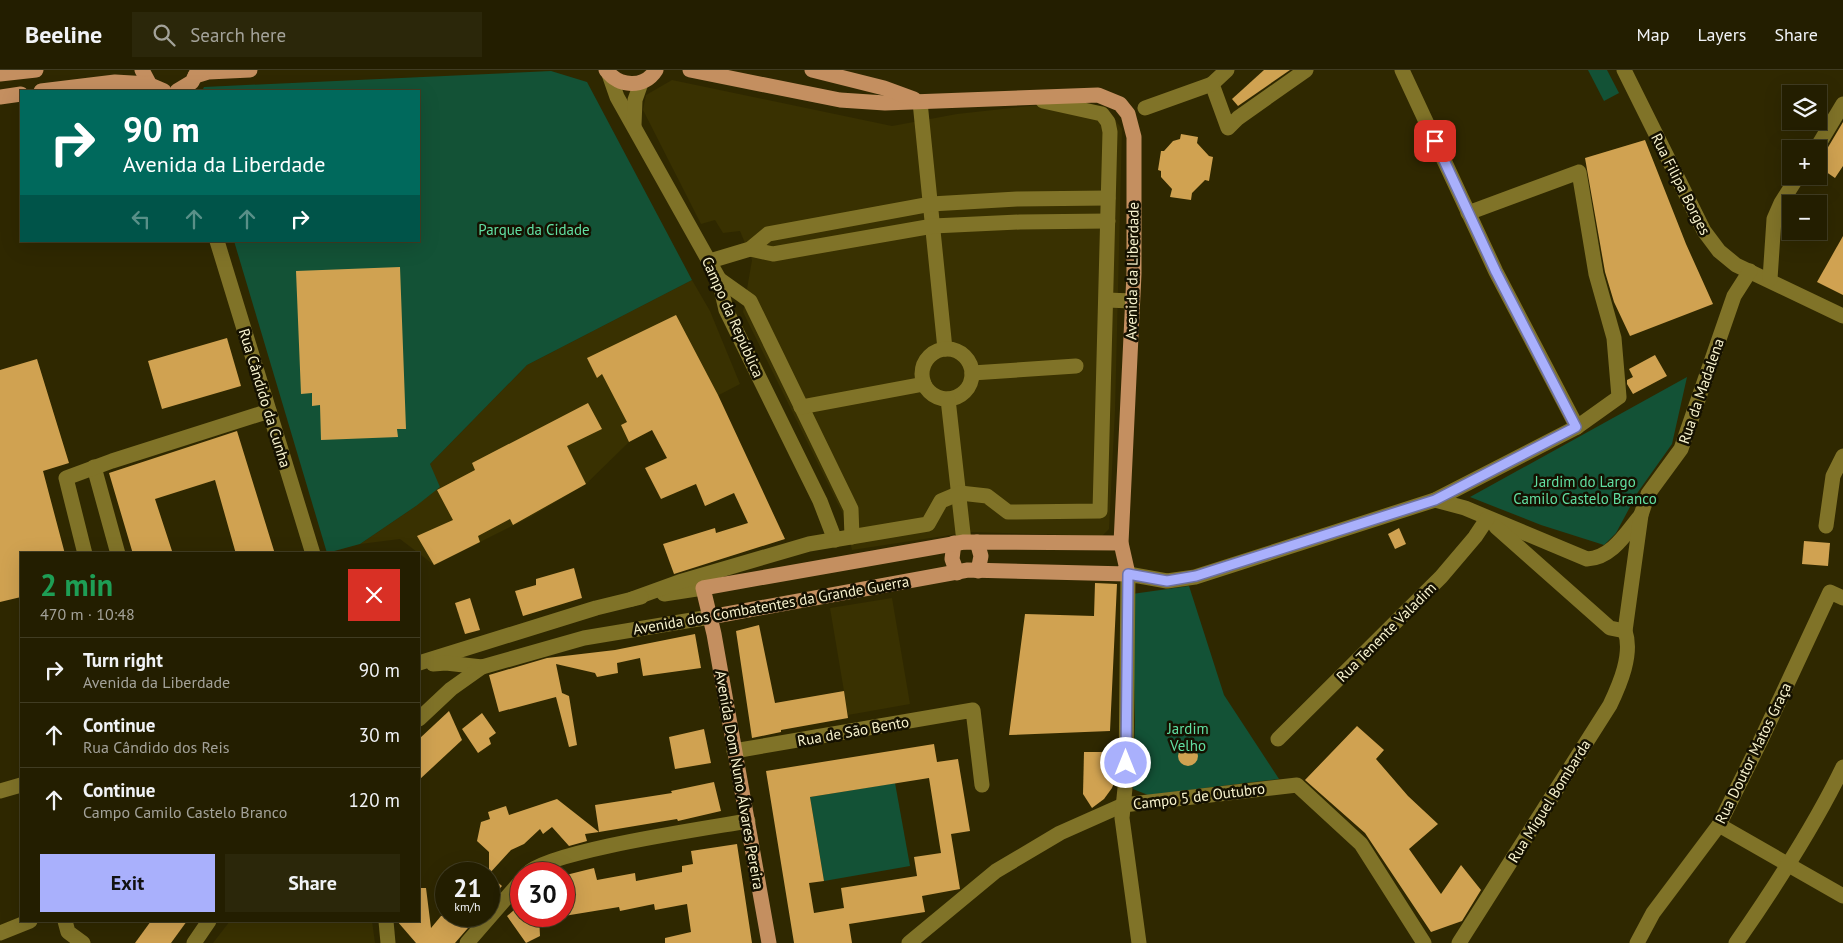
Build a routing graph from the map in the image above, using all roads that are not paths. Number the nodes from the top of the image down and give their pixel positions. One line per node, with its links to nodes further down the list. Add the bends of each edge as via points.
1 (36, 70): 13 (main road)
2 (142, 70): 15 (main road)
3 (250, 70): 12 (main road)
4 (656, 70): 14 (main road)
5 (690, 70): 23 (main road, Avenida da Liberdade, via 840,100)
6 (812, 70): 23 (main road, via 875,86)
7 (1227, 70): 16 (street)
8 (1306, 70): 16 (street, via 1228,128)
9 (1402, 70): 32 (street)
10 (1624, 70): 41 (street, Rua Filipa Borges, via 1704,231 1719,251)
11 (608, 72): 14 (main road, via 624,83); 26 (street, Campo da República, via 617,97)
12 (197, 73): 19 (main road)
13 (0, 74)
14 (641, 83): 26 (street, via 635,100)
15 (149, 84): 17 (main road, via 115,82); 18 (main road)
16 (1212, 84): 25 (street)
17 (49, 90)
18 (161, 90)
19 (181, 90)
20 (20, 94): 22 (main road)
21 (1014, 96): 23 (main road, Avenida da Liberdade); 29 (street, via 1102,114 1110,132); 45 (main road, Avenida da Liberdade, via 1098,95 1120,104 1128,114 1134,137)
22 (0, 97)
23 (920, 102): 31 (street)
24 (1843, 104): 27 (street)
25 (1145, 108)
26 (634, 125): 40 (street, Campo da República)
27 (1821, 140)
28 (1792, 185): 43 (street, via 1774,219)
29 (1108, 198): 30 (street); 34 (street)
30 (1017, 199): 31 (street); 35 (street)
31 (930, 204): 33 (street); 36 (street)
32 (1468, 213): 54 (street); 54 (street, via 1579,172 1596,274 1614,338 1619,396)
33 (839, 220): 37 (street); 39 (street, via 768,234)
34 (1108, 221): 35 (street); 44 (street)
35 (1020, 222): 36 (street)
36 (932, 226): 37 (street); 47 (street)
37 (844, 240): 39 (street, via 773,254)
38 (217, 242): 53 (street, Rua Cândido da Cunha)
39 (750, 249): 40 (street)
40 (710, 261): 42 (street, Campo da República)
41 (1750, 271): 43 (street, Rua Filipa Borges); 59 (street, Rua da Madalena, via 1734,296 1681,449 1648,494)
42 (719, 279): 52 (street, via 750,301); 63 (street, Campo da República, via 726,310 820,501)
43 (1770, 279): 46 (street, Rua Filipa Borges)
44 (1107, 300): 45 (street); 57 (street, via 1100,511 1008,512 987,496)
45 (1132, 301): 65 (main road, Avenida da Liberdade)
46 (1843, 316)
47 (945, 349): 49 (street, via 964,355); 50 (street, via 936,351 923,365)
48 (1076, 366): 49 (street)
49 (972, 373): 51 (street, via 965,391)
50 (924, 384): 51 (street, via 930,392); 52 (street)
51 (948, 399): 57 (street)
52 (801, 407): 62 (street, via 851,509)
53 (269, 411): 56 (street); 68 (street, Rua Cândido da Cunha)
54 (1576, 427): 58 (street)
55 (1843, 456): 61 (street, via 1833,476)
56 (94, 467): 66 (street, via 66,478); 67 (street)
57 (960, 494): 62 (street, via 940,501 928,524); 64 (street)
58 (1435, 500): 60 (street, via 1466,508); 72 (street, via 1196,576 1167,581)
59 (1641, 515): 60 (street, via 1598,559 1587,559); 79 (street, Rua da Madalena)
60 (1487, 519): 79 (street, via 1610,628); 87 (street, Rua Tenente Valadim, via 1441,577)
61 (1826, 526)
62 (852, 537): 63 (street)
63 (835, 540): 69 (street, via 809,544)
64 (965, 542): 65 (main road, Avenida dos Combatentes da Grande Guerra); 70 (main road, via 980,556); 71 (main road, via 952,559); 73 (main road, Avenida dos Combatentes da Grande Guerra)
65 (1122, 543): 72 (main road, Avenida da Liberdade)
66 (84, 552)
67 (117, 552)
68 (311, 552)
69 (718, 570): 73 (street, via 708,578); 75 (street)
70 (978, 570): 71 (main road, Avenida dos Combatentes da Grande Guerra); 72 (main road, Avenida dos Combatentes da Grande Guerra)
71 (956, 573): 78 (main road, Avenida dos Combatentes da Grande Guerra)
72 (1128, 574): 93 (street, Campo 5 de Outubro)
73 (703, 588): 75 (street, Avenida dos Combatentes da Grande Guerra); 78 (main road, Avenida Dom Nuno Álvares Pereira)
74 (1843, 598): 95 (street, Rua Doutor Matos Graça, via 1830,592)
75 (632, 599): 76 (street, Avenida dos Combatentes da Grande Guerra)
76 (596, 608): 77 (street, Avenida dos Combatentes da Grande Guerra); 80 (street, via 604,621)
77 (577, 614): 81 (street, via 578,628); 83 (street, Avenida dos Combatentes da Grande Guerra)
78 (710, 617): 80 (street, Avenida dos Combatentes da Grande Guerra); 88 (main road, Avenida Dom Nuno Álvares Pereira)
79 (1625, 631): 82 (street, Rua da Madalena)
80 (606, 634): 81 (street, Avenida dos Combatentes da Grande Guerra)
81 (584, 638): 85 (street, Avenida dos Combatentes da Grande Guerra)
82 (1627, 654): 113 (street, Rua Miguel Bombarda, via 1619,686 1610,705)
83 (420, 664)
84 (420, 664): 85 (street, Avenida dos Combatentes da Grande Guerra)
85 (482, 667): 86 (street, via 451,689)
86 (420, 718)
87 (1278, 739)
88 (734, 751): 91 (street, Rua de São Bento, via 973,710); 94 (main road, Avenida Dom Nuno Álvares Pereira)
89 (1843, 767): 97 (street)
90 (20, 785): 92 (street)
91 (982, 785)
92 (0, 791)
93 (1123, 805): 110 (street, via 1060,833 996,871); 111 (street); 112 (street, Campo 5 de Outubro, via 1297,785 1361,844)
94 (748, 821): 96 (street, via 575,853); 109 (main road, Avenida Dom Nuno Álvares Pereira)
95 (1719, 825): 97 (street); 114 (street, Rua Doutor Matos Graça, via 1653,913)
96 (550, 862)
97 (1788, 864): 99 (street); 115 (street)
98 (510, 894): 108 (street)
99 (1843, 896)
100 (28, 922): 104 (street)
101 (65, 922): 105 (street, via 68,932)
102 (208, 922): 106 (street)
103 (386, 922): 107 (street)
104 (0, 933)
105 (82, 943)
106 (194, 943)
107 (388, 943)
108 (467, 943)
109 (769, 943)
110 (909, 943)
111 (1139, 943)
112 (1424, 943)
113 (1459, 943)
114 (1637, 943)
115 (1736, 943)

